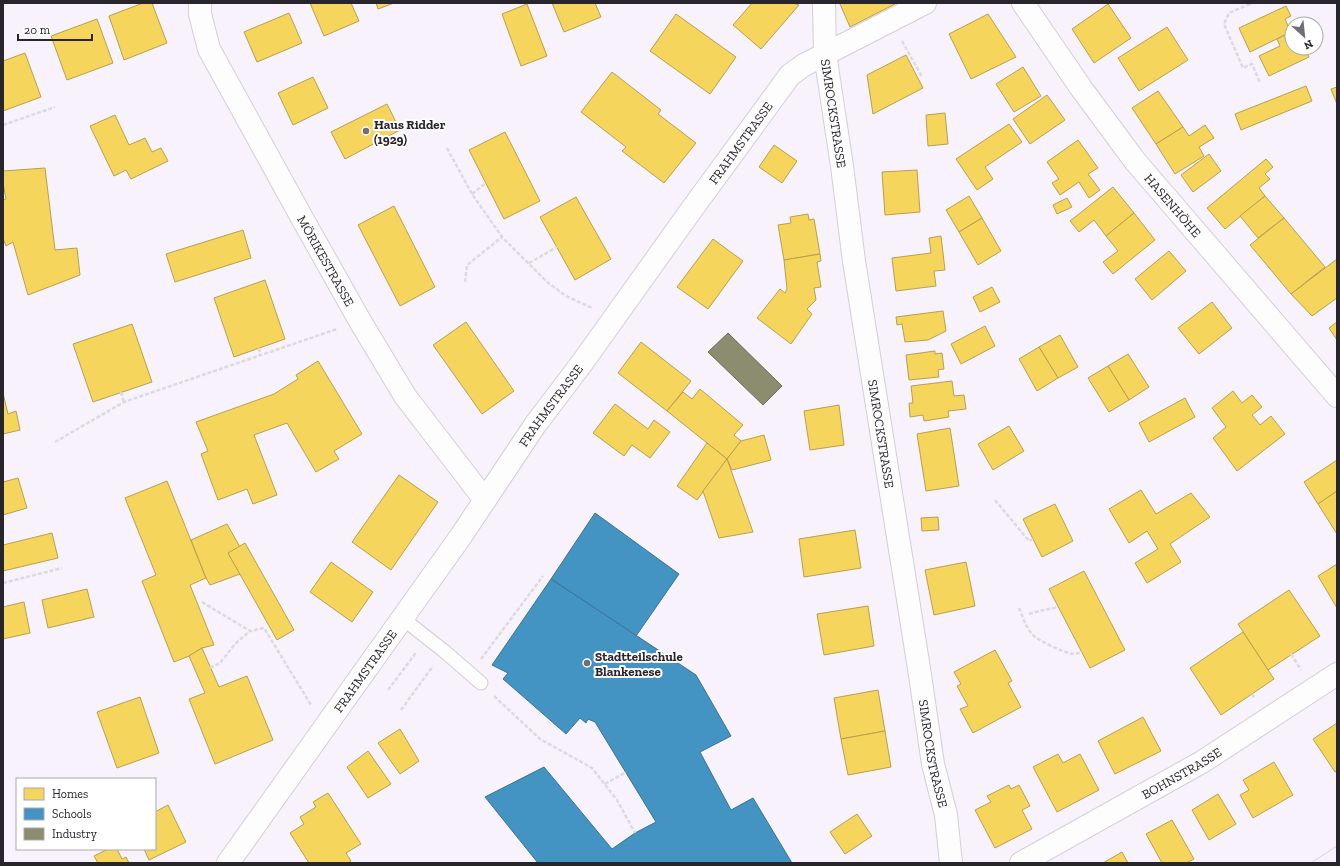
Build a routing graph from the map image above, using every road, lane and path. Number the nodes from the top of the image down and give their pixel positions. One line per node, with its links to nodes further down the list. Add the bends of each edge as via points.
1 (200, 3): 20 (street, MÖRIKESTRASSE, via 200,14 210,49)
2 (824, 3): 7 (street, SIMROCKSTRASSE)
3 (925, 3): 7 (street, FRAHMSTRASSE)
4 (1023, 3): 24 (street, HASENHÖHE, via 1135,161)
5 (1251, 3): 9 (path, via 1229,13 1224,24 1243,68 1252,64)
6 (901, 38): 8 (path)
7 (825, 54): 27 (street, FRAHMSTRASSE, via 790,75 535,425); 57 (street, SIMROCKSTRASSE, via 860,298 933,764 946,815)
8 (922, 77)
9 (1260, 83)
10 (55, 107): 11 (path)
11 (3, 125)
12 (447, 148): 14 (path)
13 (486, 183): 14 (path)
14 (472, 194): 15 (path)
15 (502, 237): 17 (path); 18 (path, via 467,265)
16 (557, 247): 17 (path)
17 (529, 263): 19 (path, via 547,282 566,296)
18 (465, 282)
19 (595, 310)
20 (360, 321): 22 (path); 27 (street, MÖRIKESTRASSE, via 405,396)
21 (259, 348): 22 (path)
22 (260, 355): 25 (path)
23 (121, 392): 25 (path)
24 (1337, 396)
25 (124, 402): 26 (path)
26 (54, 442)
27 (485, 500): 37 (street, FRAHMSTRASSE)
28 (995, 500): 29 (path, via 1029,541)
29 (1033, 539)
30 (62, 568): 32 (path)
31 (543, 576): 47 (path)
32 (3, 583)
33 (202, 602): 38 (path)
34 (1058, 607): 36 (path)
35 (1019, 608): 40 (path, via 1028,629 1041,641 1070,654)
36 (1029, 614)
37 (402, 618): 39 (lane); 56 (street, FRAHMSTRASSE)
38 (250, 631): 44 (path, via 235,644 220,663); 51 (path, via 264,628)
39 (444, 651): 45 (path); 47 (lane)
40 (1082, 652)
41 (1291, 654): 46 (path)
42 (421, 658): 50 (path, via 416,654)
43 (427, 663): 45 (path)
44 (210, 668)
45 (432, 668): 52 (path)
46 (1302, 671)
47 (470, 674): 49 (lane)
48 (1337, 674): 58 (street, BOHNSTRASSE, via 1202,762)
49 (481, 683): 54 (path, via 540,739 592,768)
50 (388, 690)
51 (312, 707)
52 (401, 710)
53 (626, 772): 54 (path)
54 (605, 784): 55 (path)
55 (635, 833)
56 (228, 863)
57 (951, 863)
58 (1021, 863)

